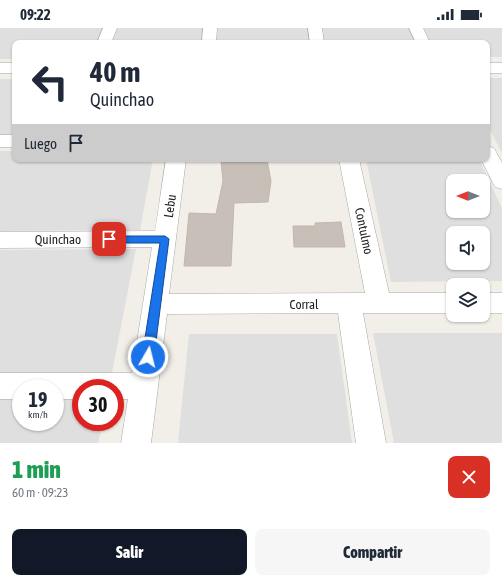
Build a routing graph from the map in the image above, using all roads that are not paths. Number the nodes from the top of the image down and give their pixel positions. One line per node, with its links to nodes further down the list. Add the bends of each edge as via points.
1 (110, 28): 5 (street)
2 (210, 28): 6 (street)
3 (315, 28): 7 (street)
4 (416, 28): 8 (street)
5 (105, 40)
6 (209, 40)
7 (317, 40)
8 (422, 40)
9 (0, 68): 10 (street)
10 (12, 68)
11 (490, 68): 12 (street)
12 (502, 68)
13 (0, 142): 14 (street)
14 (12, 142)
15 (490, 158): 18 (street)
16 (176, 162): 19 (street, Lebu)
17 (350, 162): 22 (street, Contulmo)
18 (502, 182)
19 (165, 239): 20 (street, Quinchao); 26 (street, Lebu)
20 (0, 240)
21 (349, 303): 22 (street, Corral); 26 (street, Corral); 30 (street)
22 (379, 303): 23 (street, Corral)
23 (446, 303)
24 (490, 303): 25 (street)
25 (502, 303)
26 (156, 304): 28 (street, Lebu)
27 (0, 386): 28 (street)
28 (144, 386): 29 (street, Lebu)
29 (136, 443)
30 (371, 443)

